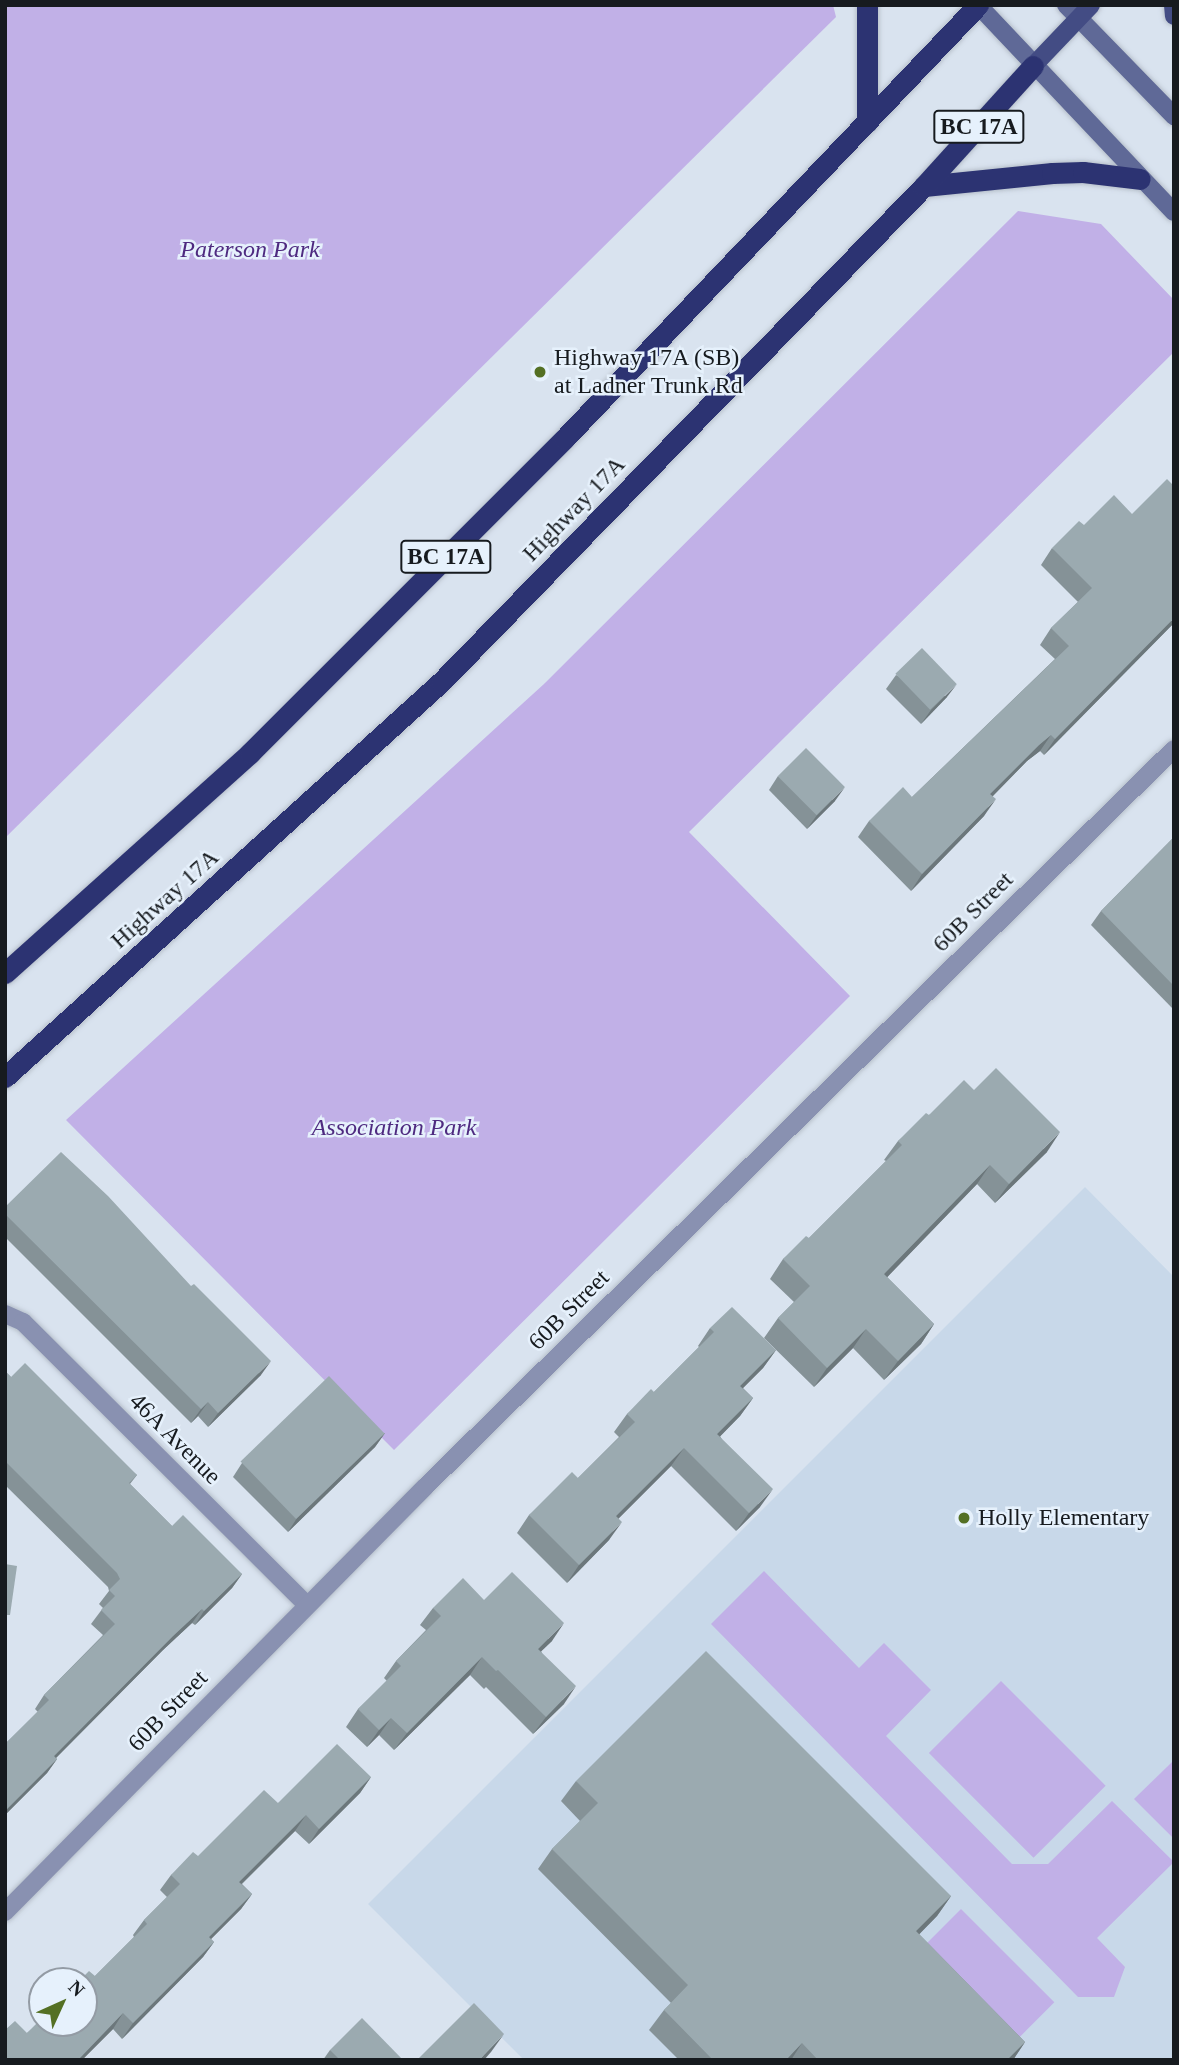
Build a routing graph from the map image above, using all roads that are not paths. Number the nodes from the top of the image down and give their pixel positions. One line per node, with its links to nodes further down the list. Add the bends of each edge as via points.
1 (867, 5): 8 (highway)
2 (978, 5): 6 (main road); 8 (highway, BC 17A)
3 (1173, 5): 5 (main road)
4 (1078, 10): 6 (main road, Highway 17A / BC 17A); 7 (main road)
5 (1174, 16)
6 (1033, 66): 9 (main road); 10 (highway, Highway 17A / BC 17A)
7 (1174, 116)
8 (867, 122): 13 (highway, BC 17A, via 564,439 250,753)
9 (1140, 179): 10 (highway, via 1052,173); 11 (main road)
10 (924, 186): 14 (highway, Highway 17A / BC 17A, via 441,682)
11 (1174, 212)
12 (1174, 748): 16 (street, 60B Street)
13 (5, 973)
14 (5, 1077)
15 (5, 1314): 16 (street, 46A Avenue, via 23,1322)
16 (307, 1605): 17 (street, 60B Street)
17 (5, 1912)

